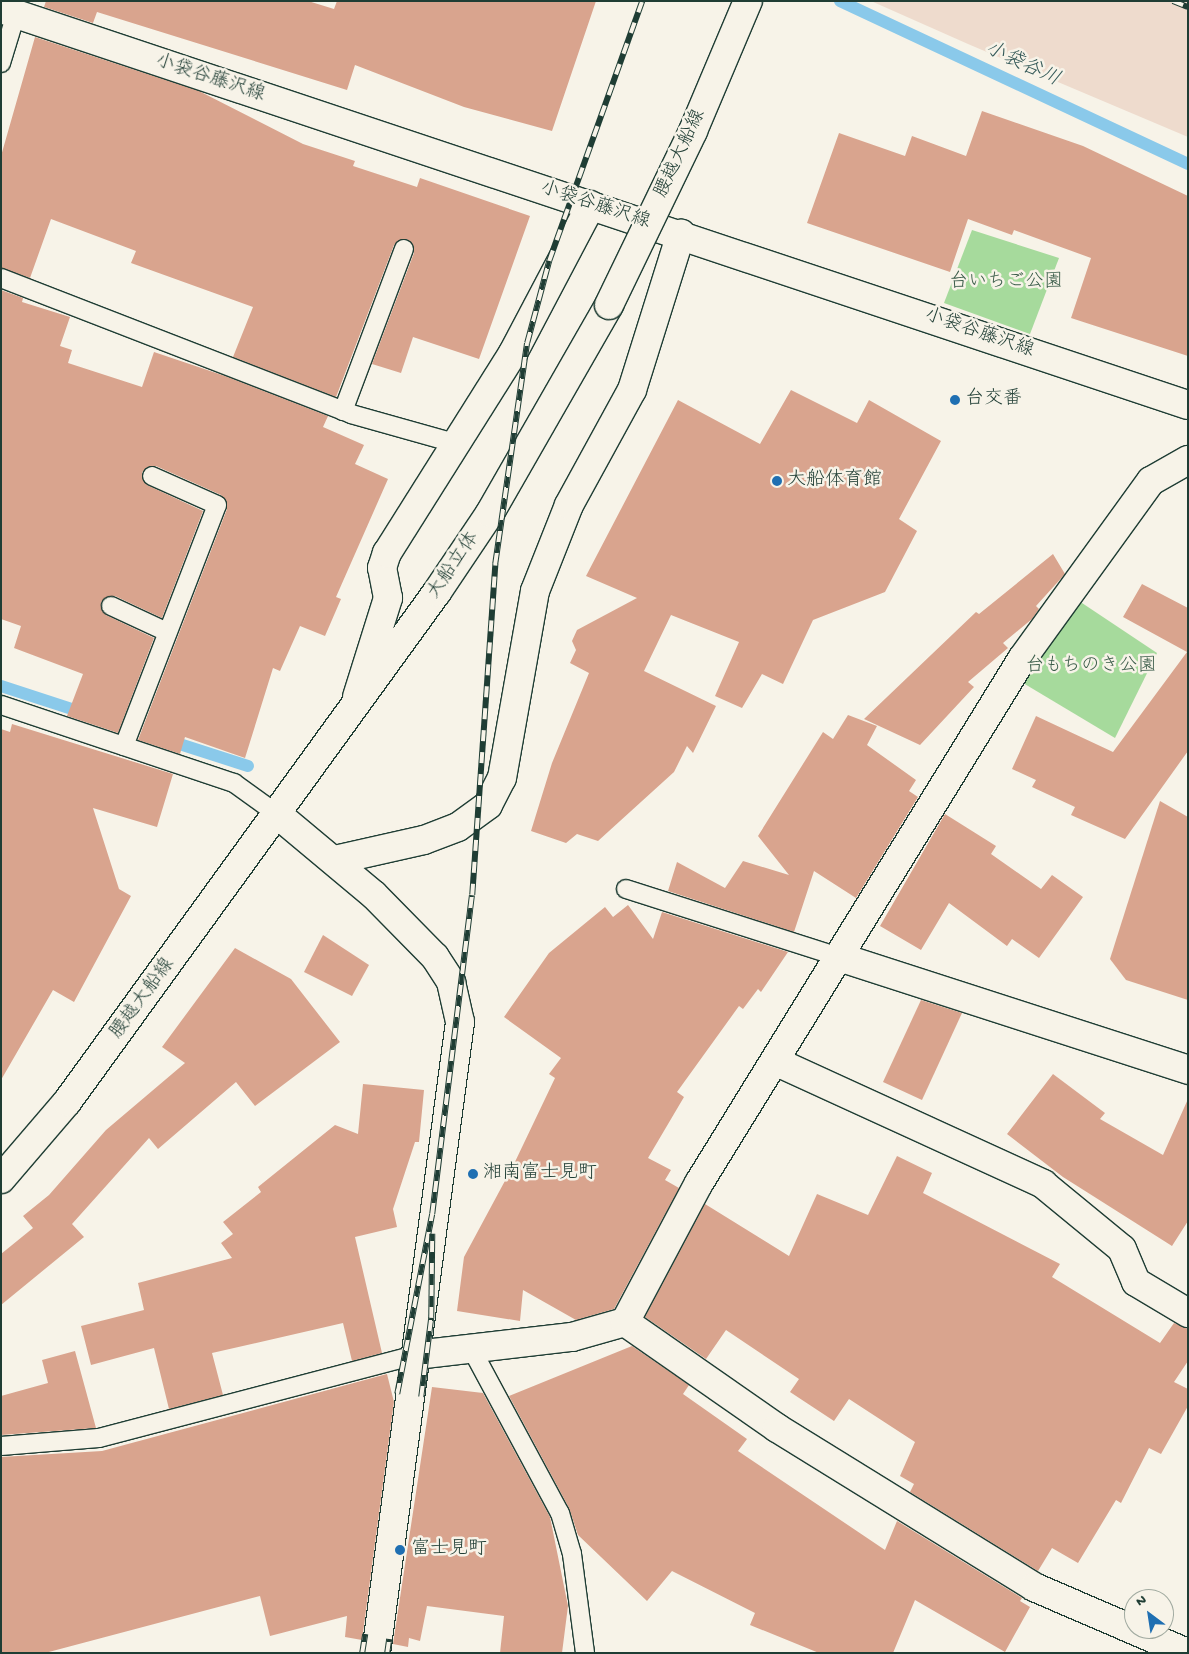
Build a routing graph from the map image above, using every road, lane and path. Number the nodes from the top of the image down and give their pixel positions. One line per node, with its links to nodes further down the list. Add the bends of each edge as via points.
1 (748, 1): 8 (street, 腰越大船線, bridge, via 693,131)
2 (10, 9): 3 (lane); 4 (street, 小袋谷藤沢線)
3 (1, 63)
4 (591, 205): 5 (street, 小袋谷藤沢線); 11 (street, via 513,353)
5 (681, 234): 9 (street, 小袋谷藤沢線); 20 (street, via 632,390 569,505 535,591 502,778 488,805 458,827 424,840)
6 (404, 249): 10 (lane)
7 (1, 278): 10 (lane)
8 (609, 305): 17 (street, 大船立体, via 490,513)
9 (1188, 405)
10 (343, 411): 11 (lane)
11 (458, 444): 17 (street, via 386,553 382,568 388,598)
12 (1188, 460): 22 (street, via 1151,481 1022,659)
13 (152, 476): 15 (lane, via 217,505)
14 (110, 606): 15 (lane)
15 (168, 632): 18 (lane)
16 (1, 705): 18 (lane)
17 (353, 708): 19 (street, 大船立体)
18 (124, 746): 19 (lane, via 234,783)
19 (277, 814): 20 (street); 25 (street, 腰越大船線, via 67,1102)
20 (335, 860): 29 (street, via 435,957 451,982 460,1022)
21 (626, 889): 22 (lane)
22 (842, 958): 23 (street); 24 (street)
23 (777, 1062): 26 (street, via 1043,1184 1122,1249 1136,1282); 27 (street, via 699,1183)
24 (1188, 1070)
25 (1, 1179)
26 (1188, 1313)
27 (625, 1322): 28 (street, via 572,1337); 33 (street, via 777,1428 1034,1587)
28 (472, 1348): 29 (street); 32 (lane, via 560,1513 572,1554)
29 (416, 1355): 30 (lane, via 99,1438); 31 (street)
30 (1, 1446)
31 (376, 1653)
32 (585, 1653)
33 (1187, 1653)

